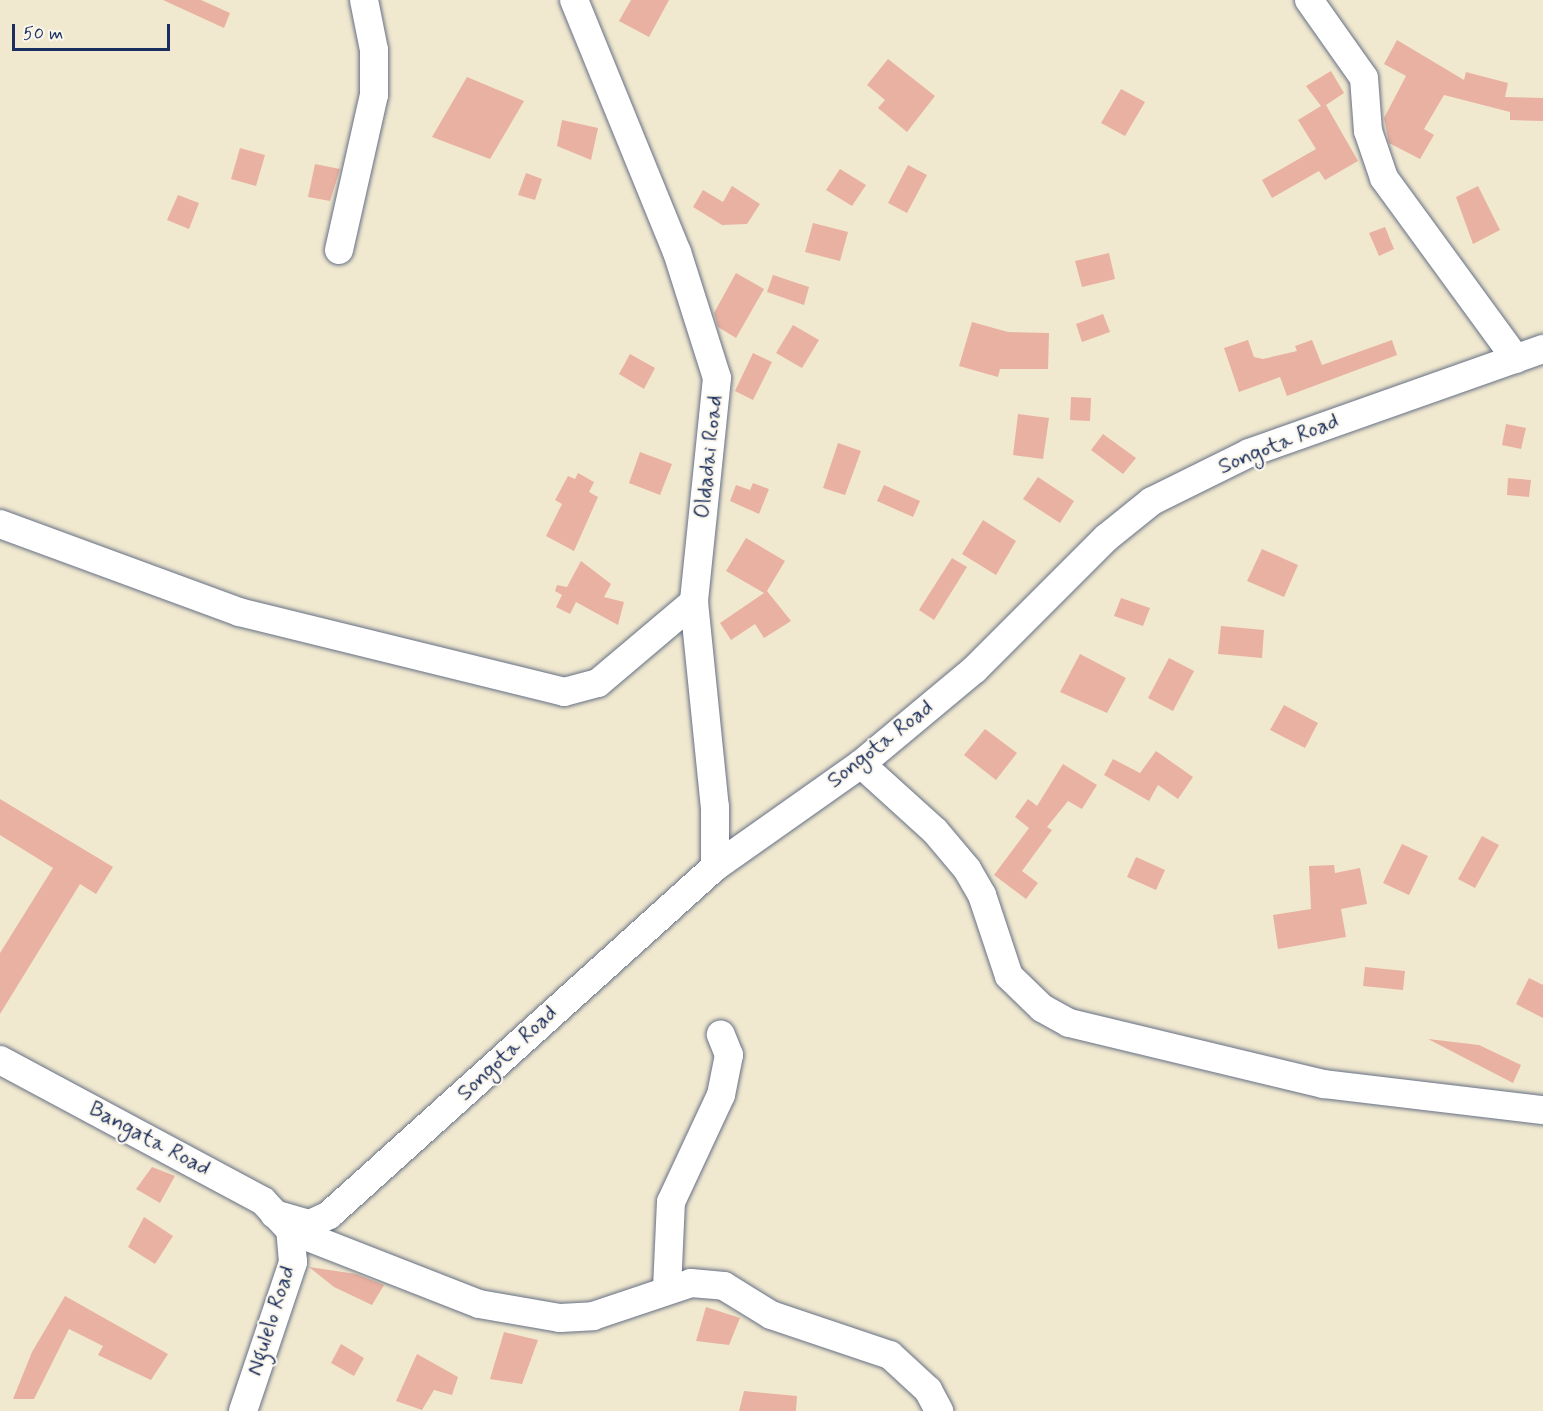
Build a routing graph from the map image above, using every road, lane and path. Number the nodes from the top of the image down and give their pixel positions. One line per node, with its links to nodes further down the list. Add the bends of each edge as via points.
1 (364, 0): 4 (street, via 374,50 374,95)
2 (574, 0): 8 (street, Oldadai Road, via 676,252 717,378)
3 (1309, 0): 6 (street, via 1364,78 1368,131 1384,178)
4 (339, 250)
5 (1543, 349): 6 (street, Songota Road)
6 (1516, 358): 9 (street, Songota Road, via 1249,453 1152,501 1106,538 975,669)
7 (0, 524): 8 (street, via 239,612 564,692 598,683)
8 (694, 602): 10 (street, Oldadai Road, via 715,807)
9 (861, 764): 10 (street, Songota Road); 13 (street, via 935,831 967,869 982,895 1009,976 1042,1008 1069,1023 1324,1083)
10 (715, 867): 14 (street, Songota Road, via 329,1215 310,1224)
11 (721, 1035): 15 (street, via 729,1055 721,1095 671,1202)
12 (0, 1060): 14 (street, Bangata Road, via 262,1202)
13 (1543, 1110)
14 (282, 1222): 15 (street, via 513,1312 593,1316); 16 (street, Ngulelo Road, via 290,1272)
15 (668, 1289): 17 (street, via 708,1282 724,1286 791,1324 872,1346 908,1368)
16 (243, 1411)
17 (939, 1411)

